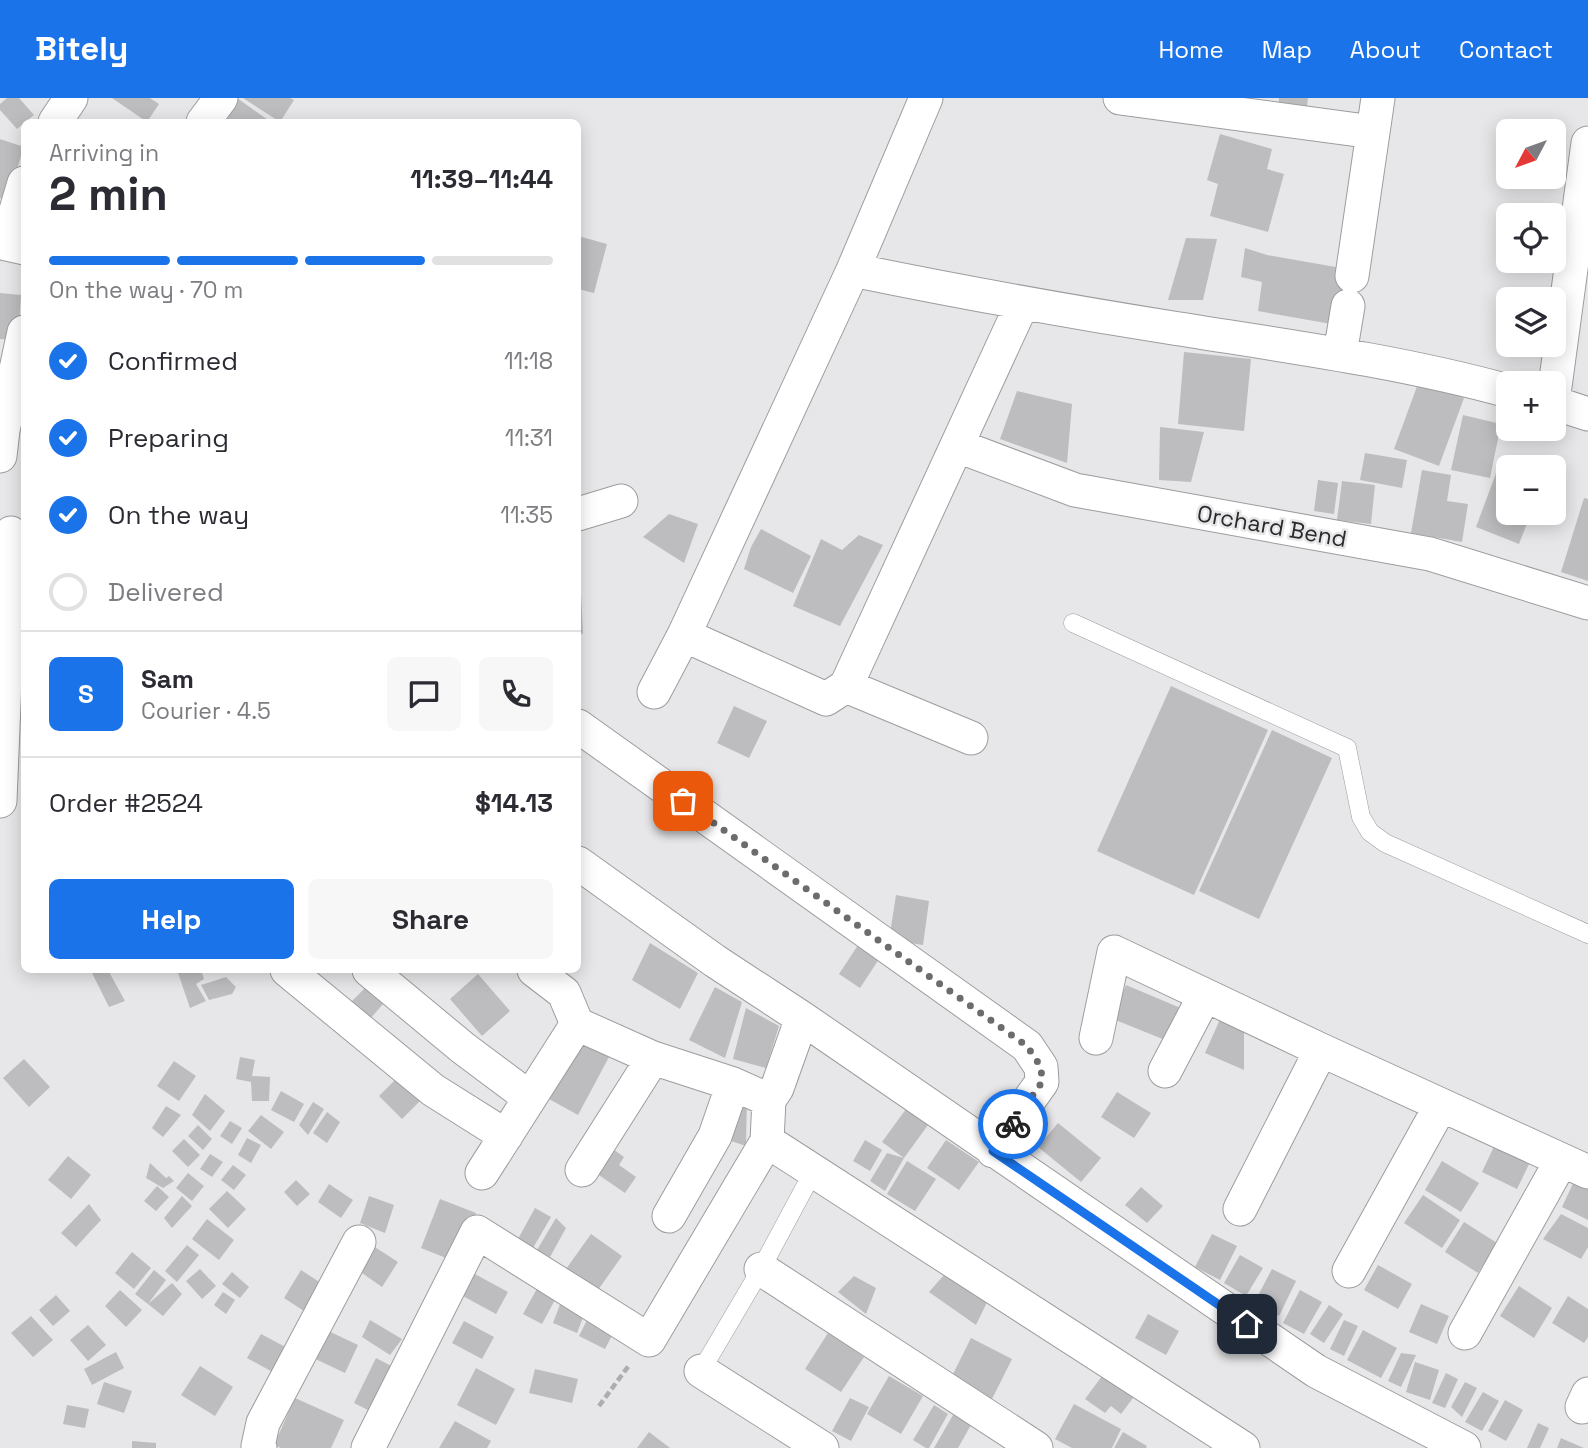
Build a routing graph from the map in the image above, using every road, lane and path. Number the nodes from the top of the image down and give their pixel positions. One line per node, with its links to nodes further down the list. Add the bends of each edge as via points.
1 (220, 98): 5 (street)
2 (926, 98): 10 (street)
3 (1120, 98): 6 (street)
4 (1378, 98): 6 (street)
5 (205, 119)
6 (1373, 132): 13 (street)
7 (1588, 143): 14 (street)
8 (21, 196): 9 (street, via 6,244)
9 (21, 247)
10 (853, 270): 11 (street); 25 (street)
11 (1022, 304): 13 (street); 19 (street)
12 (21, 351): 18 (street)
13 (1340, 354): 15 (street)
14 (1557, 371)
15 (1496, 388)
16 (1566, 407): 17 (street)
17 (1588, 414)
18 (7, 437)
19 (958, 446): 23 (street, Orchard Bend, via 1075,490 1430,554); 26 (street)
20 (621, 500): 21 (street)
21 (581, 513)
22 (12, 533): 30 (street)
23 (1588, 603)
24 (1073, 623): 32 (lane, via 1347,748 1361,817 1370,832 1385,843)
25 (684, 635): 26 (street, via 826,699); 27 (street)
26 (846, 686): 29 (street)
27 (654, 692)
28 (581, 728): 49 (street, via 1027,1046 1041,1067 1042,1082)
29 (971, 738)
30 (0, 801)
31 (581, 865): 37 (street)
32 (1588, 934)
33 (291, 973): 47 (street, via 433,1090)
34 (373, 973): 44 (street)
35 (538, 973): 38 (street, via 564,993)
36 (1205, 995): 39 (street, via 1114,952); 40 (street); 42 (street)
37 (802, 1018): 45 (street); 49 (street)
38 (577, 1024): 41 (street); 44 (street)
39 (1096, 1038)
40 (1321, 1050): 46 (street); 54 (street)
41 (653, 1058): 43 (street); 51 (street)
42 (1165, 1071)
43 (733, 1084): 45 (street); 55 (street, via 715,1136)
44 (530, 1098): 47 (street)
45 (769, 1100): 48 (street)
46 (1441, 1105): 50 (street); 58 (street)
47 (506, 1136): 53 (street)
48 (767, 1141): 52 (street); 60 (street)
49 (993, 1151): 68 (street, via 1315,1371)
50 (1574, 1166): 59 (street)
51 (582, 1170)
52 (813, 1172): 57 (lane); 67 (street)
53 (482, 1173)
54 (1240, 1209)
55 (669, 1216)
56 (359, 1242): 64 (street, via 263,1423)
57 (761, 1269): 61 (lane); 66 (street)
58 (1349, 1271)
59 (1465, 1333)
60 (649, 1340): 62 (path); 65 (street, via 477,1232)
61 (701, 1371): 63 (street)
62 (599, 1406)
63 (820, 1447)
64 (260, 1448)
65 (368, 1448)
66 (1036, 1448)
67 (1243, 1448)
68 (1464, 1448)

